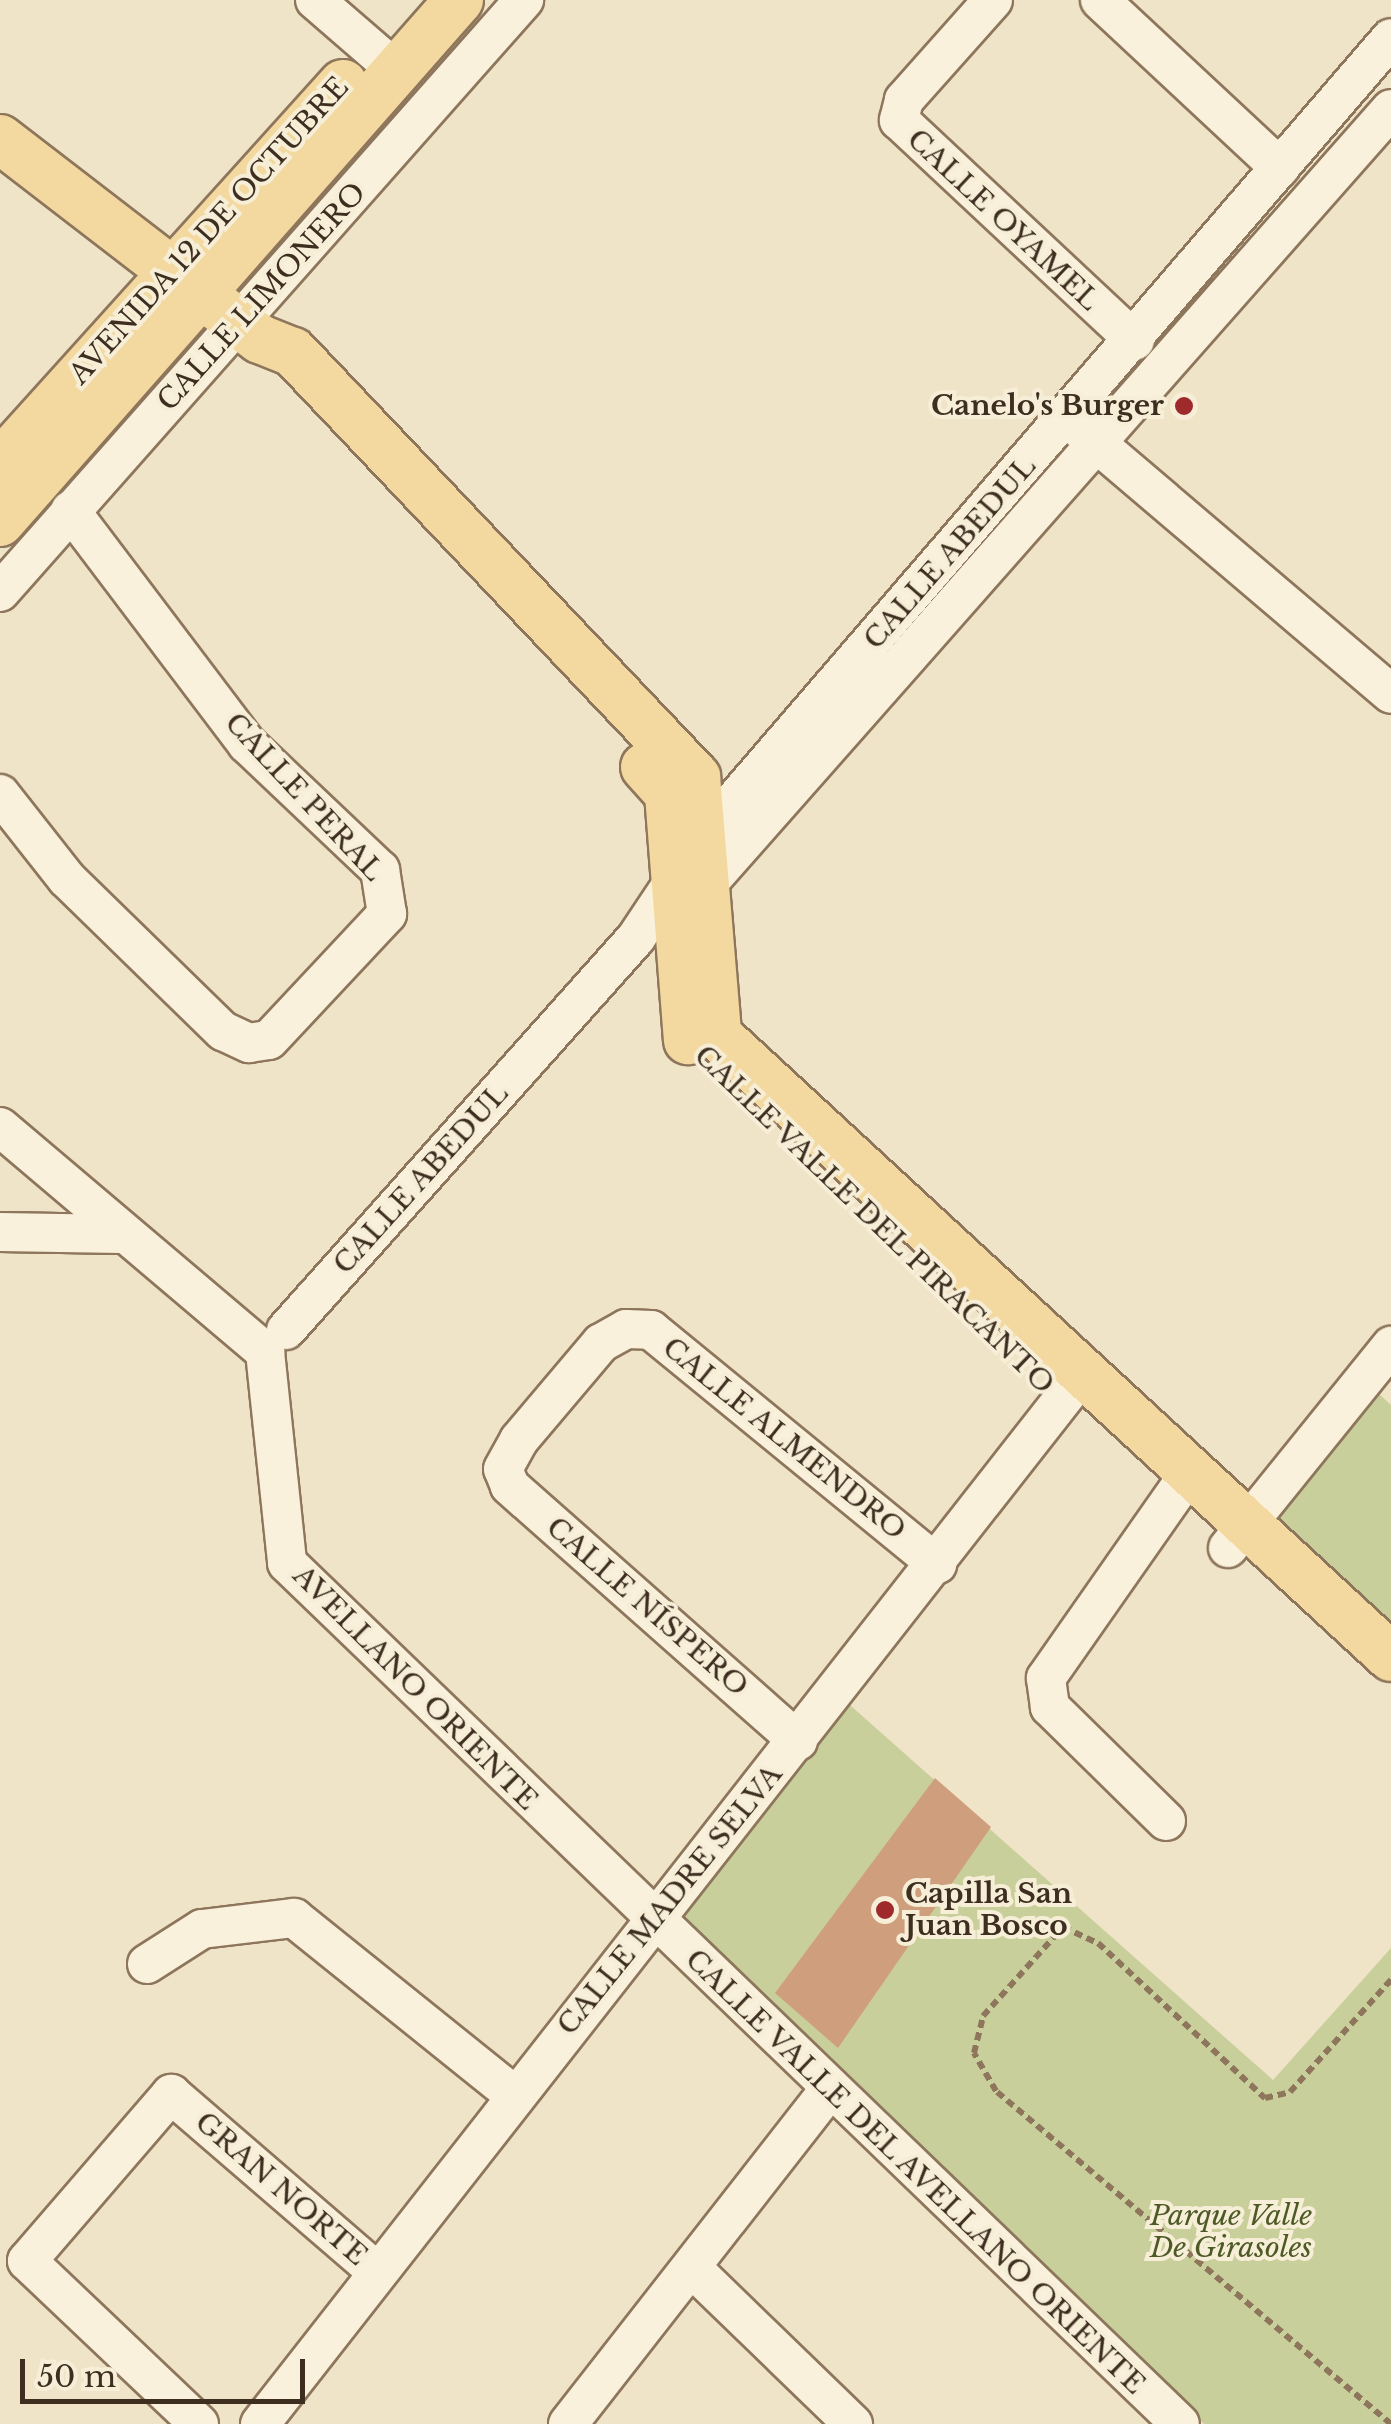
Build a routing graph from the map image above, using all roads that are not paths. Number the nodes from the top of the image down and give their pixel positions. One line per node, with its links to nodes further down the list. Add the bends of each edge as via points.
1 (316, 0): 8 (street)
2 (419, 0): 8 (main road, AVENIDA 12 DE OCTUBRE)
3 (459, 0): 8 (main road, AVENIDA 12 DE OCTUBRE)
4 (524, 0): 15 (street, CALLE LIMONERO)
5 (993, 0): 16 (street, CALLE OYAMEL, via 904,100 899,120 909,139)
6 (1100, 0): 11 (street)
7 (1391, 38): 11 (street, CALLE ABEDUL)
8 (386, 60): 14 (main road, AVENIDA 12 DE OCTUBRE)
9 (1391, 109): 13 (street, CALLE ABEDUL)
10 (0, 139): 14 (main road)
11 (1280, 168): 12 (street, CALLE ABEDUL)
12 (1238, 218): 13 (street); 16 (street, CALLE ABEDUL)
13 (1270, 247): 18 (street, CALLE ABEDUL)
14 (184, 280): 15 (main road); 19 (main road, AVENIDA 12 DE OCTUBRE); 21 (main road)
15 (250, 331): 20 (street, CALLE LIMONERO); 25 (main road, CALLE VALLE DEL PIRACANTO, via 294,352 696,777); 26 (main road, CALLE VALLE DEL PIRACANTO, via 272,371 670,794)
16 (1135, 341): 17 (street, CALLE ABEDUL)
17 (1068, 419): 18 (street); 25 (street, CALLE ABEDUL)
18 (1098, 445): 23 (street); 26 (street, CALLE ABEDUL)
19 (0, 464)
20 (70, 510): 22 (street, CALLE LIMONERO); 24 (street, CALLE PERAL, via 248,744 380,870 390,891 386,914 269,1040 223,1031 66,879)
21 (0, 522)
22 (0, 592)
23 (1391, 694)
24 (0, 794)
25 (706, 833): 26 (main road, CALLE VALLE DEL PIRACANTO)
26 (673, 905): 31 (street, CALLE ABEDUL); 33 (main road, CALLE VALLE DEL PIRACANTO, via 689,1051)
27 (0, 1127): 29 (street)
28 (0, 1232): 29 (street)
29 (121, 1234): 31 (street)
30 (626, 1329): 36 (street, CALLE ALMENDRO, via 651,1330); 39 (street, CALLE NÍSPERO, via 601,1343 503,1469 510,1486)
31 (275, 1341): 41 (street, AVELLANO ORIENTE, via 288,1563)
32 (1391, 1346): 35 (street)
33 (1071, 1389): 34 (main road, CALLE VALLE DEL PIRACANTO); 36 (street, CALLE MADRE SELVA)
34 (1180, 1485): 35 (main road, CALLE VALLE DEL PIRACANTO); 40 (street, via 1046,1678 1050,1707)
35 (1237, 1539): 37 (main road, CALLE VALLE DEL PIRACANTO); 38 (main road, CALLE VALLE DEL PIRACANTO)
36 (937, 1564): 39 (street, CALLE MADRE SELVA)
37 (1391, 1656)
38 (1391, 1694)
39 (798, 1740): 41 (street, CALLE MADRE SELVA)
40 (1166, 1821)
41 (650, 1920): 43 (street, CALLE VALLE DEL AVELLANO ORIENTE); 44 (street, CALLE MADRE SELVA)
42 (147, 1964): 44 (street, via 202,1929 294,1918)
43 (829, 2090): 45 (street); 51 (street, CALLE VALLE DEL AVELLANO ORIENTE)
44 (515, 2096): 46 (street, CALLE MADRE SELVA)
45 (693, 2269): 49 (street); 50 (street)
46 (377, 2272): 47 (street, GRAN NORTE, via 171,2094 27,2261); 48 (street, CALLE MADRE SELVA)
47 (199, 2424)
48 (260, 2424)
49 (568, 2424)
50 (853, 2424)
51 (1180, 2424)

